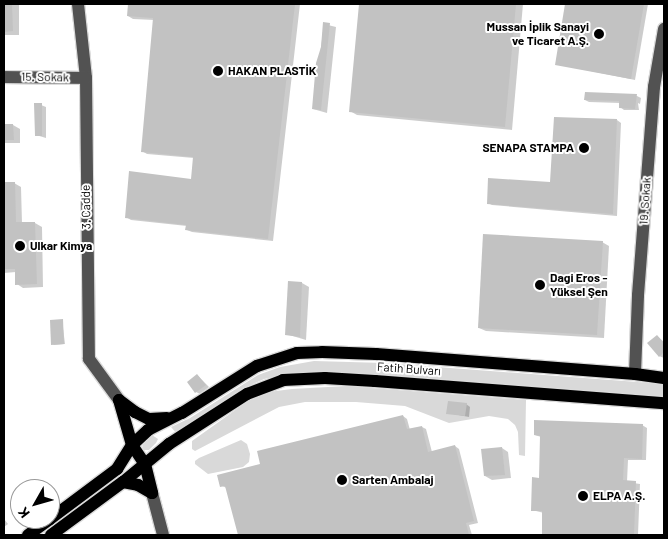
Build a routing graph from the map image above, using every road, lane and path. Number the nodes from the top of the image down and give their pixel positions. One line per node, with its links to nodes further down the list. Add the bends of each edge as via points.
1 (78, 4): 4 (street, 3. Cadde)
2 (664, 29): 5 (street, 19. Sokak, via 654,87)
3 (4, 77): 4 (street, 15. Sokak)
4 (86, 78): 7 (street, 3. Cadde, via 89,359)
5 (634, 374): 6 (main road); 9 (main road, via 310,352 257,366)
6 (664, 378)
7 (119, 400): 9 (main road, via 149,419); 12 (main road)
8 (664, 403): 11 (main road, Fatih Bulvarı, via 300,378 258,389)
9 (172, 418): 10 (main road)
10 (156, 426): 11 (main road, via 163,430); 12 (main road, via 138,437)
11 (169, 444): 13 (main road, Fatih Bulvarı)
12 (132, 445): 13 (main road); 16 (main road, via 118,469)
13 (145, 464): 14 (main road, Fatih Bulvarı); 15 (main road)
14 (123, 482): 15 (main road, via 138,485); 17 (main road, Fatih Bulvarı)
15 (152, 493): 18 (street)
16 (60, 512)
17 (51, 535)
18 (163, 535)

